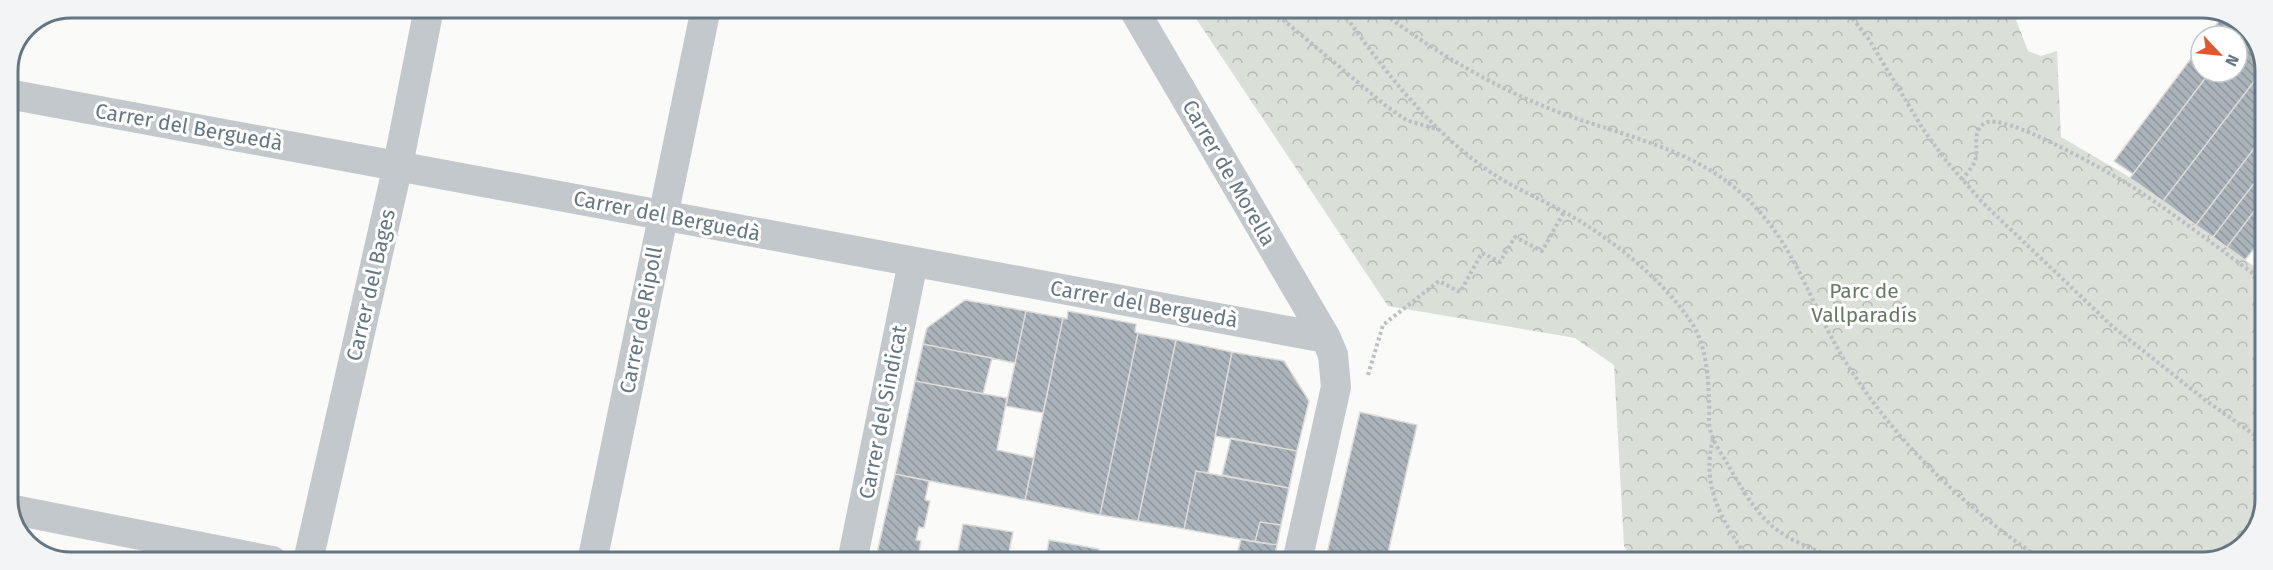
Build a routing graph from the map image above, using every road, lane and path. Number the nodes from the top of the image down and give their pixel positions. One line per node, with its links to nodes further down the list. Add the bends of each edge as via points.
1 (427, 18): 10 (street, Carrer del Bages)
2 (704, 18): 13 (street, Carrer de Ripoll)
3 (1139, 18): 16 (street, Carrer de Morella)
4 (1281, 18): 9 (path, via 1406,120)
5 (1347, 18): 9 (path, via 1372,55)
6 (1391, 18): 28 (path, via 1483,78 1560,112 1667,149 1725,180 1776,230 1830,335 1887,421 1976,510)
7 (1852, 18): 11 (path, via 1923,129)
8 (18, 96): 10 (street, Carrer del Berguedà)
9 (1441, 130): 12 (path, via 1486,169)
10 (398, 165): 13 (street, Carrer del Berguedà); 22 (street, Carrer del Bages)
11 (1962, 180): 15 (path, via 1975,160 1978,131 1995,121 2010,124 2064,148 2124,182); 18 (path, via 2112,326)
12 (1564, 212): 17 (path, via 1542,251 1515,237 1500,262 1482,253 1460,292 1439,281 1383,325); 19 (path, via 1618,247 1690,319 1706,359)
13 (662, 215): 14 (street, Carrer del Berguedà); 23 (street, Carrer de Ripoll)
14 (913, 262): 16 (street, Carrer del Berguedà); 24 (street, Carrer del Sindicat)
15 (2255, 275)
16 (1326, 338): 25 (street, Carrer de Morella, via 1333,355 1336,387)
17 (1366, 382)
18 (2255, 436)
19 (1713, 438): 26 (path, via 1708,471 1711,489); 27 (path, via 1736,480 1771,525)
20 (20, 511): 21 (street)
21 (226, 552)
22 (310, 552)
23 (594, 552)
24 (854, 552)
25 (1299, 552)
26 (1744, 552)
27 (1824, 552)
28 (2030, 552)

